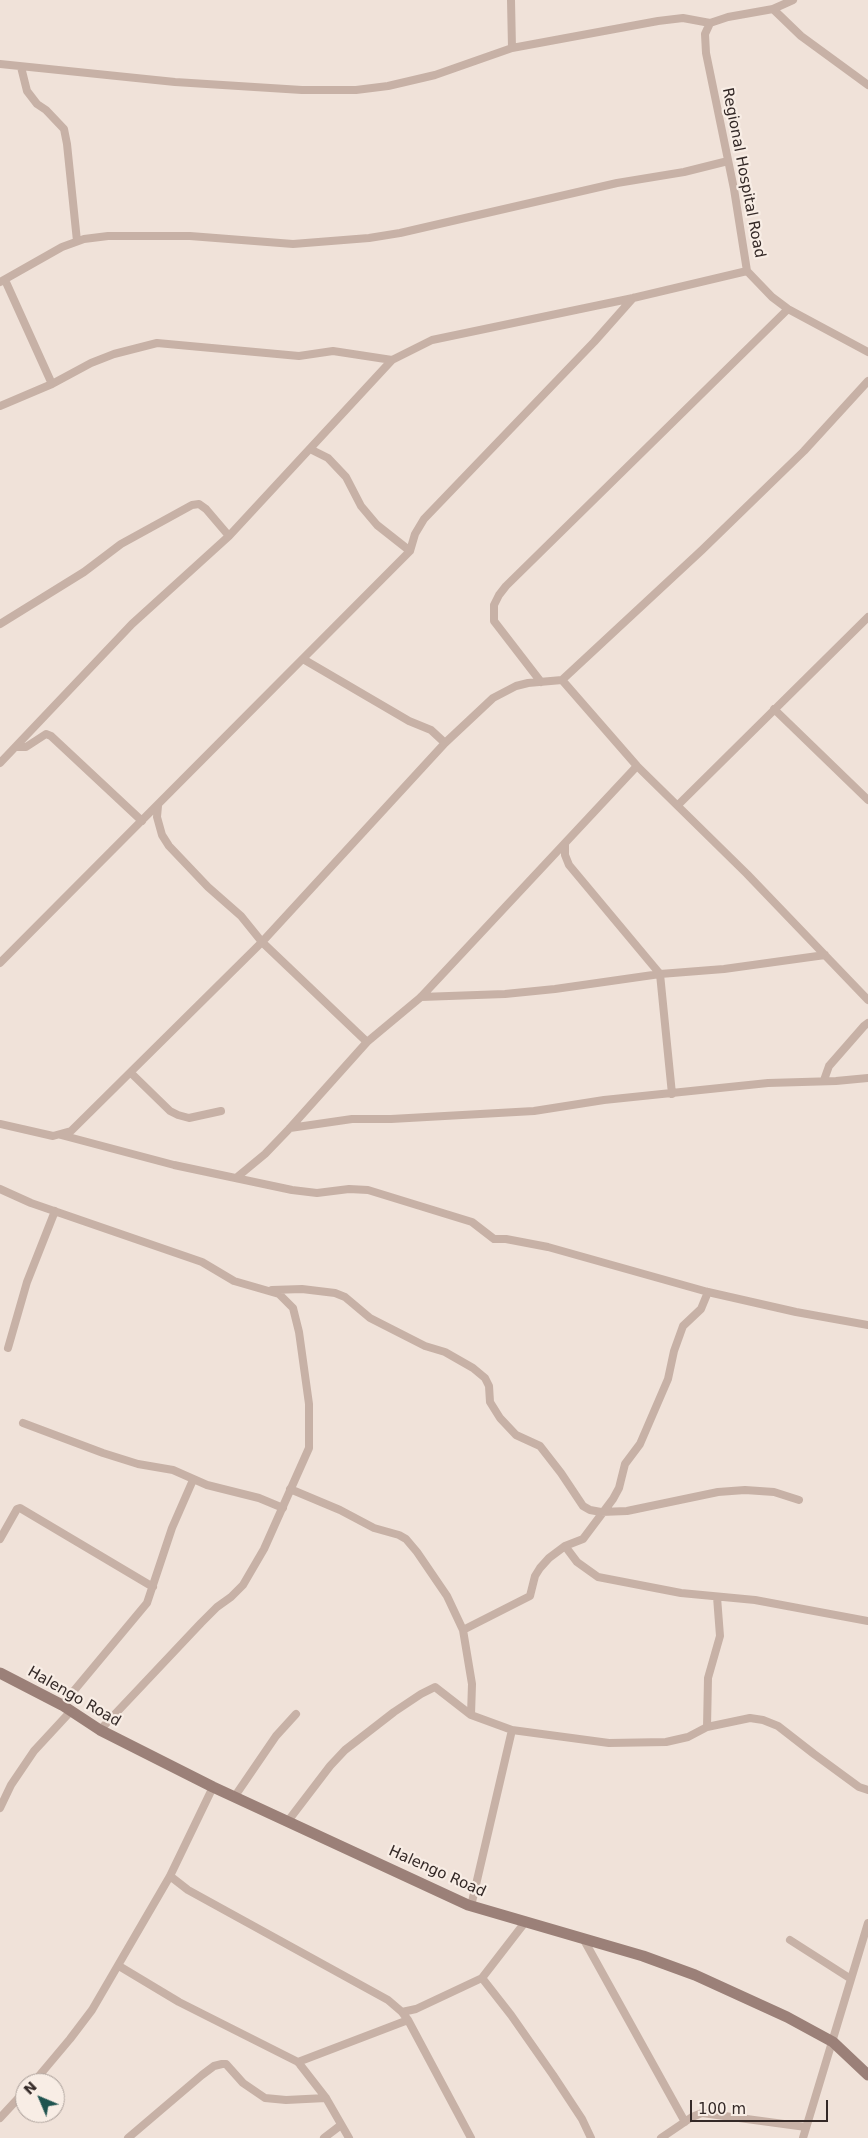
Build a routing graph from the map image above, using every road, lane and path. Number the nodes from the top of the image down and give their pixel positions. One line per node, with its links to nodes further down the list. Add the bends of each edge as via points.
1 (511, 0): 5 (street)
2 (793, 0): 3 (street)
3 (773, 9): 4 (street); 8 (street, via 801,36)
4 (710, 23): 5 (street, via 682,18 658,21); 9 (street, Regional Hospital Road, via 704,34 706,53)
5 (512, 48): 7 (street, via 435,75 356,90 302,90 184,82)
6 (0, 64): 7 (street)
7 (21, 67): 10 (street, via 27,92 64,129)
8 (868, 85)
9 (728, 160): 10 (street, via 369,238 293,244 190,236 108,236); 11 (street, Regional Hospital Road)
10 (76, 241): 12 (street)
11 (747, 271): 13 (street); 14 (street, Regional Hospital Road)
12 (3, 281): 18 (street)
13 (633, 298): 16 (street, via 432,340); 22 (street, via 424,519)
14 (788, 309): 15 (street, Regional Hospital Road); 27 (street, via 499,595 494,605 494,621)
15 (868, 352)
16 (392, 360): 18 (street, via 334,352 299,356 157,343 114,354); 20 (street)
17 (868, 381): 26 (street, via 804,451)
18 (52, 384): 19 (street)
19 (0, 406)
20 (310, 449): 21 (street); 22 (street, via 328,458 346,477 360,506)
21 (229, 536): 24 (street, via 206,509 199,504 192,505 121,544 84,572); 30 (street, via 132,624)
22 (410, 551): 25 (street)
23 (868, 617): 28 (street)
24 (0, 624)
25 (303, 659): 29 (street, via 409,721 431,730); 35 (street)
26 (562, 680): 27 (street); 32 (street)
27 (540, 682): 29 (street, via 516,686 493,698)
28 (774, 709): 33 (street); 34 (street)
29 (445, 743): 38 (street)
30 (16, 748): 31 (street); 36 (street, via 26,747 46,734 51,736)
31 (0, 763)
32 (637, 766): 34 (street); 37 (street)
33 (868, 800)
34 (678, 805): 39 (street)
35 (158, 806): 36 (street); 38 (street, via 157,817 169,846 208,887 242,916)
36 (142, 821): 40 (street)
37 (564, 844): 41 (street, via 569,866); 42 (street)
38 (262, 942): 45 (street); 46 (street)
39 (824, 955): 41 (street); 43 (street)
40 (0, 963)
41 (660, 974): 42 (street, via 505,994); 49 (street)
42 (421, 997): 45 (street)
43 (868, 1000)
44 (868, 1024): 48 (street, via 829,1066)
45 (367, 1042): 52 (street)
46 (131, 1073): 50 (street, via 178,1116 188,1118); 53 (street, via 71,1131)
47 (868, 1078): 48 (street)
48 (824, 1080): 49 (street)
49 (672, 1094): 52 (street, via 534,1111 352,1119)
50 (222, 1111)
51 (0, 1124): 53 (street)
52 (290, 1128): 54 (street)
53 (60, 1135): 54 (street)
54 (236, 1178): 58 (street, via 317,1193 368,1190 472,1222 494,1239 548,1247)
55 (0, 1189): 56 (street)
56 (55, 1211): 57 (street, via 202,1262 234,1281); 60 (street, via 27,1282)
57 (270, 1290): 63 (street, via 293,1308 302,1347 308,1404 309,1448); 66 (street, via 302,1289 344,1297 370,1318 473,1368 485,1378 490,1402 500,1418 516,1435 540,1446 583,1506)
58 (708, 1292): 59 (street); 66 (street, via 701,1309 682,1326 668,1379 646,1432 625,1464 619,1488)
59 (868, 1325)
60 (8, 1348)
61 (23, 1424): 62 (street, via 138,1464 173,1470)
62 (193, 1480): 65 (street); 69 (street, via 172,1528)
63 (290, 1489): 65 (street); 72 (street, via 374,1528 406,1539 447,1596)
64 (799, 1500): 66 (street, via 774,1492 745,1490 718,1492 627,1511)
65 (283, 1508): 78 (street, via 243,1585 201,1622)
66 (601, 1512): 68 (street, via 583,1539)
67 (0, 1539): 69 (street, via 20,1508)
68 (566, 1546): 70 (street, via 577,1562 598,1577 681,1594); 72 (street, via 540,1568 530,1596)
69 (153, 1587): 74 (street, via 142,1610)
70 (717, 1597): 71 (street, via 755,1600); 77 (street, via 720,1636 708,1678)
71 (868, 1621)
72 (463, 1630): 76 (street, via 472,1684)
73 (0, 1673): 74 (street, Halengo Road)
74 (66, 1708): 78 (street, Halengo Road); 83 (street, via 11,1785)
75 (296, 1714): 82 (street, via 276,1736)
76 (471, 1715): 79 (street); 84 (street, via 440,1689 435,1687 421,1694 345,1750)
77 (708, 1727): 79 (street, via 688,1737 666,1742 609,1743); 81 (street, via 750,1718 764,1720 778,1726)
78 (100, 1730): 80 (street, Halengo Road)
79 (512, 1730): 86 (street)
80 (214, 1787): 82 (street, Halengo Road); 85 (street)
81 (868, 1790)
82 (235, 1796): 84 (street, Halengo Road)
83 (0, 1808)
84 (288, 1821): 86 (street, Halengo Road)
85 (170, 1876): 91 (street); 94 (street, via 188,1890 371,1990)
86 (472, 1906): 87 (street, Halengo Road)
87 (526, 1921): 89 (street, Halengo Road); 92 (street)
88 (868, 1923): 93 (street)
89 (584, 1940): 96 (street, Halengo Road, via 695,1975); 103 (street)
90 (790, 1940): 93 (street)
91 (119, 1966): 97 (street, via 179,2002); 98 (street, via 87,2017)
92 (482, 1978): 94 (street, via 416,2009); 110 (street, via 554,2075)
93 (851, 1979): 96 (street)
94 (402, 2012): 95 (street)
95 (408, 2020): 97 (street); 109 (street)
96 (833, 2042): 99 (street, Halengo Road); 105 (street)
97 (298, 2062): 100 (street)
98 (40, 2073)
99 (868, 2076)
100 (326, 2098): 104 (street); 106 (street, via 266,2098 222,2064 214,2066)
101 (15, 2102): 102 (street)
102 (0, 2118)
103 (685, 2122): 105 (street, via 697,2114 713,2114); 111 (street)
104 (341, 2126): 107 (street); 108 (street)
105 (806, 2127): 112 (street)
106 (128, 2138)
107 (324, 2138)
108 (350, 2138)
109 (471, 2138)
110 (591, 2138)
111 (661, 2138)
112 (803, 2138)

